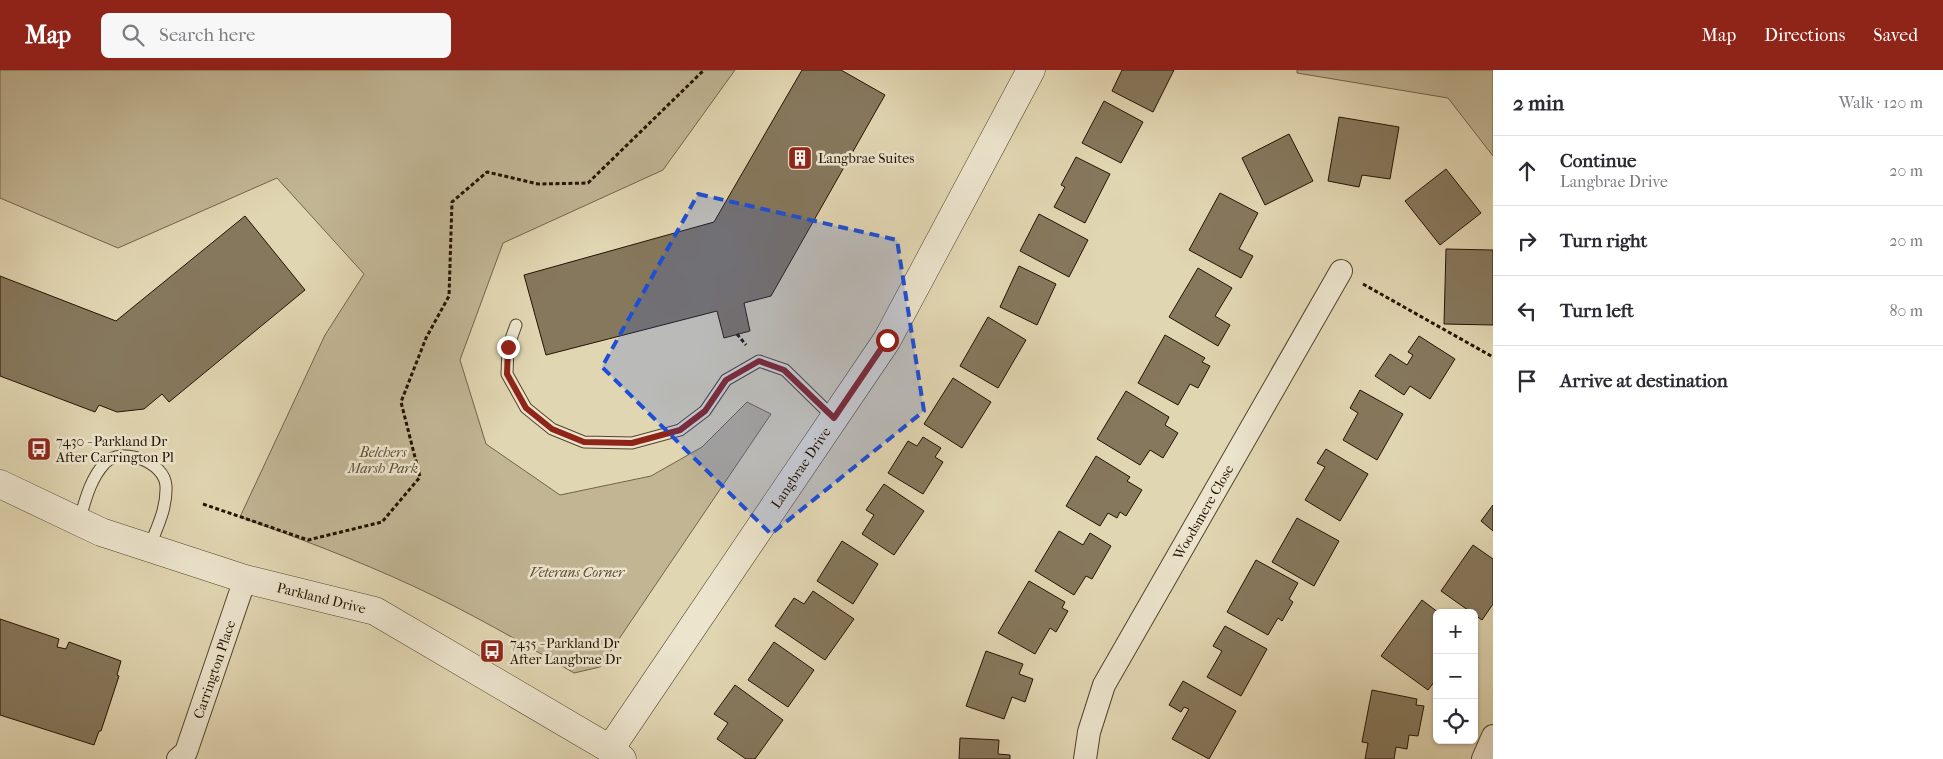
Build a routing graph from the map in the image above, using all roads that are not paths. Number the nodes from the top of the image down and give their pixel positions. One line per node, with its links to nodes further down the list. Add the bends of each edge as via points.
1 (1031, 70): 4 (street, Langbrae Drive, via 887,340)
2 (1341, 272): 12 (street, Woodsmere Close, via 1104,685 1089,732)
3 (516, 325): 4 (lane, via 508,347 507,374 526,408 552,429 584,442 632,443 680,430 705,411 726,380 759,361 784,370)
4 (834, 418): 10 (street, Langbrae Drive)
5 (0, 484): 6 (street, Parkland Drive)
6 (79, 522): 7 (street, Parkland Drive); 7 (lane, via 91,483 106,461 130,455 145,460 153,464 166,483 164,511)
7 (148, 548): 8 (street, Parkland Drive)
8 (245, 579): 10 (street, Parkland Drive, via 376,611); 11 (street, Carrington Place, via 186,752)
9 (1493, 736): 13 (street)
10 (616, 754)
11 (178, 759)
12 (1085, 759)
13 (1483, 759)

